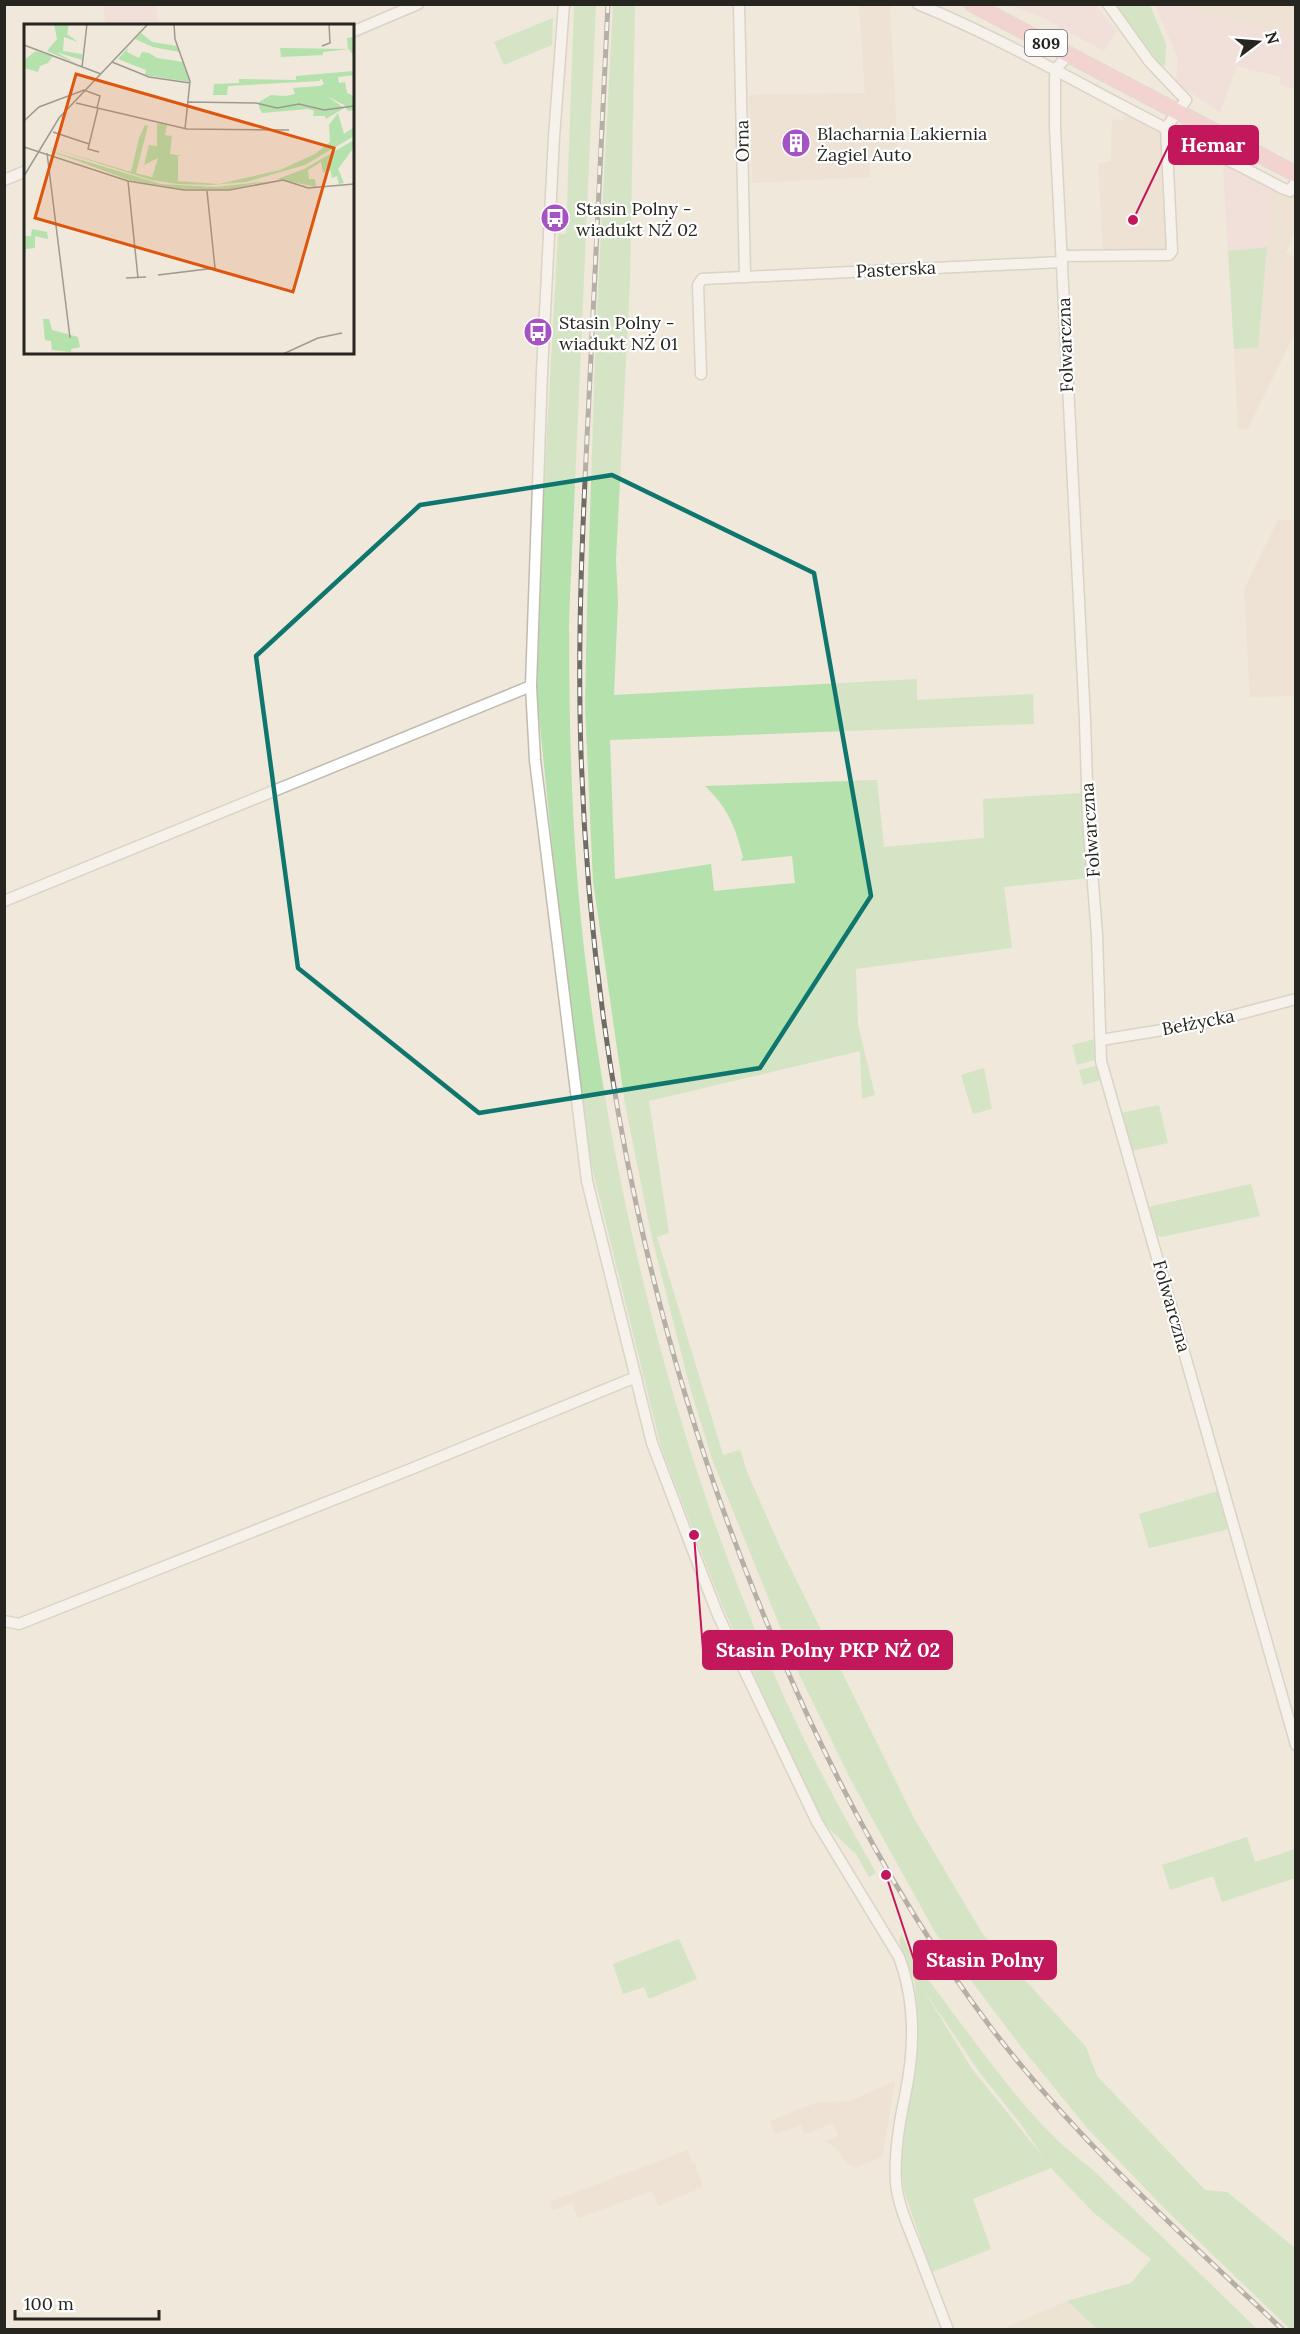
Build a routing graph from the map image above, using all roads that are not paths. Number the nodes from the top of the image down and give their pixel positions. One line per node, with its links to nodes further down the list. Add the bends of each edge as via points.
1 (418, 4): 7 (street)
2 (564, 4): 19 (street, via 542,377)
3 (739, 4): 17 (street, Orna)
4 (918, 4): 9 (street)
5 (972, 4): 8 (main road, 809)
6 (1108, 4): 10 (street, via 1149,61 1186,100)
7 (354, 31)
8 (1068, 55): 9 (street); 10 (main road, 809)
9 (1056, 69): 11 (street); 16 (street, Folwarczna)
10 (1177, 112): 11 (street); 13 (main road, 809)
11 (1166, 128): 15 (street, via 1290,191); 16 (street, Pasterska, via 1172,251 1169,255)
12 (24, 172): 14 (street)
13 (1296, 174)
14 (4, 180)
15 (1296, 181)
16 (1062, 259): 17 (street, Pasterska); 22 (street, Folwarczna)
17 (745, 276): 18 (street, Pasterska, via 702,279 698,285)
18 (701, 374)
19 (531, 686): 20 (street); 23 (street, via 535,760 581,1146)
20 (4, 901)
21 (1296, 999): 22 (street, Bełżycka, via 1205,1023)
22 (1101, 1041): 25 (street, Folwarczna, via 1101,1061)
23 (636, 1377): 24 (street, via 19,1624); 26 (street, via 655,1452 718,1615 817,1822 894,1948 908,1979 912,2036 897,2143 896,2184 902,2211)
24 (4, 1621)
25 (1296, 1745)
26 (948, 2330)

